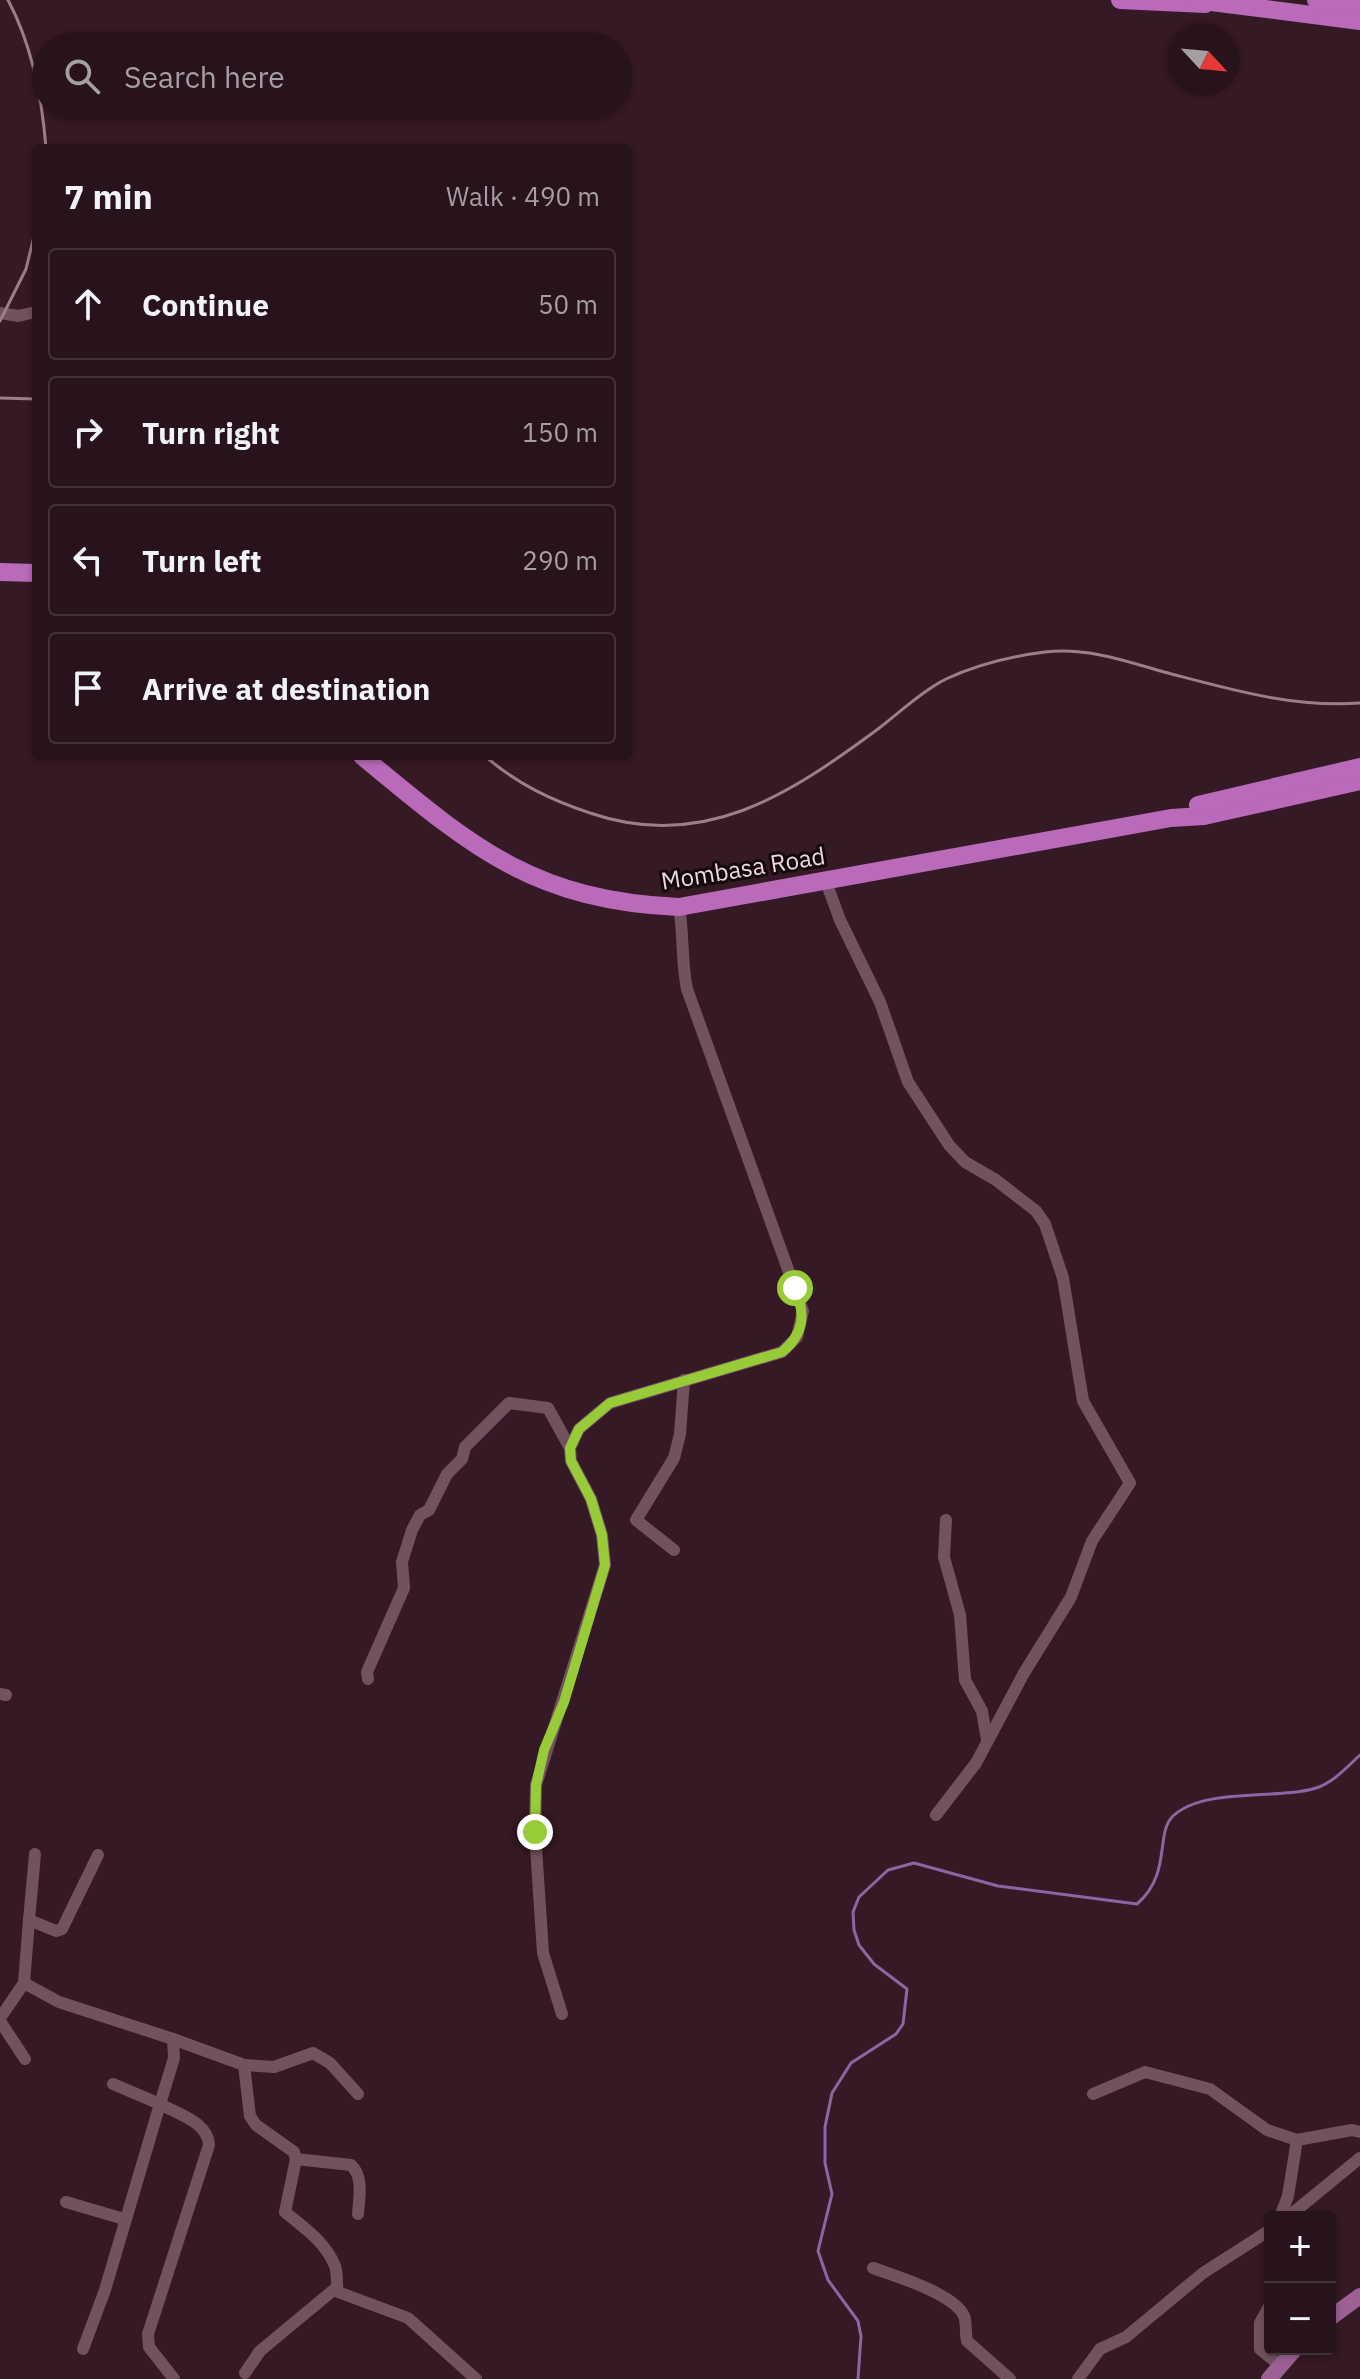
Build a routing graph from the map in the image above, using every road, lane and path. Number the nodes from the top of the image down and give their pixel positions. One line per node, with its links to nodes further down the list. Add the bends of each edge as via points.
1 (1120, 0): 4 (highway)
2 (1195, 0): 4 (highway)
3 (1316, 0): 5 (highway)
4 (1220, 3): 6 (highway)
5 (1360, 7)
6 (1360, 21)
7 (0, 313): 8 (street)
8 (32, 313)
9 (0, 572): 10 (highway)
10 (32, 573)
11 (367, 760): 16 (highway, Mombasa Road, via 442,822 524,874 632,905)
12 (1360, 767): 14 (highway, Mombasa Road, via 1199,804)
13 (1360, 781): 14 (highway, Mombasa Road, via 1204,816)
14 (1171, 818): 15 (highway, Mombasa Road)
15 (825, 879): 16 (highway, Mombasa Road); 22 (street, via 880,1002 908,1082 965,1162 996,1180 1045,1224 1063,1278 1083,1401 1130,1483 1127,1494 1104,1519 1071,1597)
16 (679, 907): 17 (street, via 687,989 803,1311 797,1337 782,1352)
17 (684, 1380): 18 (street, via 610,1403 579,1429); 20 (street, via 674,1458 636,1520)
18 (570, 1448): 21 (street, via 548,1408 533,1405 509,1403 477,1432 412,1530 402,1562 404,1588); 28 (street, via 602,1535 605,1565 536,1785 543,1953)
19 (946, 1520): 22 (street, via 944,1557 960,1615 965,1680 982,1711)
20 (674, 1550)
21 (368, 1679)
22 (987, 1740): 23 (street)
23 (936, 1815)
24 (35, 1854): 26 (street)
25 (98, 1855): 26 (street, via 62,1929)
26 (29, 1920): 27 (street)
27 (24, 1983): 29 (street); 30 (street, via 59,2002)
28 (562, 2014)
29 (0, 2020): 31 (street)
30 (173, 2039): 32 (street); 36 (street, via 174,2058)
31 (25, 2059)
32 (244, 2065): 34 (street, via 274,2067 313,2053 330,2063); 40 (street, via 250,2116)
33 (113, 2084): 36 (street)
34 (358, 2094)
35 (1093, 2094): 38 (street, via 1145,2072 1210,2089 1267,2130)
36 (160, 2104): 45 (street); 58 (street, via 203,2127 209,2145 148,2334 149,2347)
37 (1360, 2132): 38 (street)
38 (1297, 2140): 42 (street)
39 (1360, 2158): 43 (street)
40 (296, 2159): 44 (street, via 351,2165 360,2184); 48 (street, via 285,2212 305,2225 326,2250 336,2268)
41 (66, 2202): 45 (street)
42 (1282, 2211)
43 (1295, 2211)
44 (358, 2214)
45 (124, 2219): 52 (street)
46 (1264, 2234): 61 (street, via 1203,2273 1126,2337 1100,2349)
47 (873, 2268): 60 (street, via 922,2286 958,2308 966,2318 967,2341)
48 (336, 2288): 57 (street, via 260,2351); 59 (street, via 344,2297 408,2318)
49 (1360, 2296): 50 (main road)
50 (1336, 2314)
51 (1264, 2316): 53 (street)
52 (83, 2349)
53 (1264, 2352)
54 (1267, 2355): 56 (street)
55 (1290, 2355): 56 (main road)
56 (1281, 2366): 62 (main road)
57 (246, 2377)
58 (174, 2379)
59 (476, 2379)
60 (1010, 2379)
61 (1078, 2379)
62 (1269, 2379)

